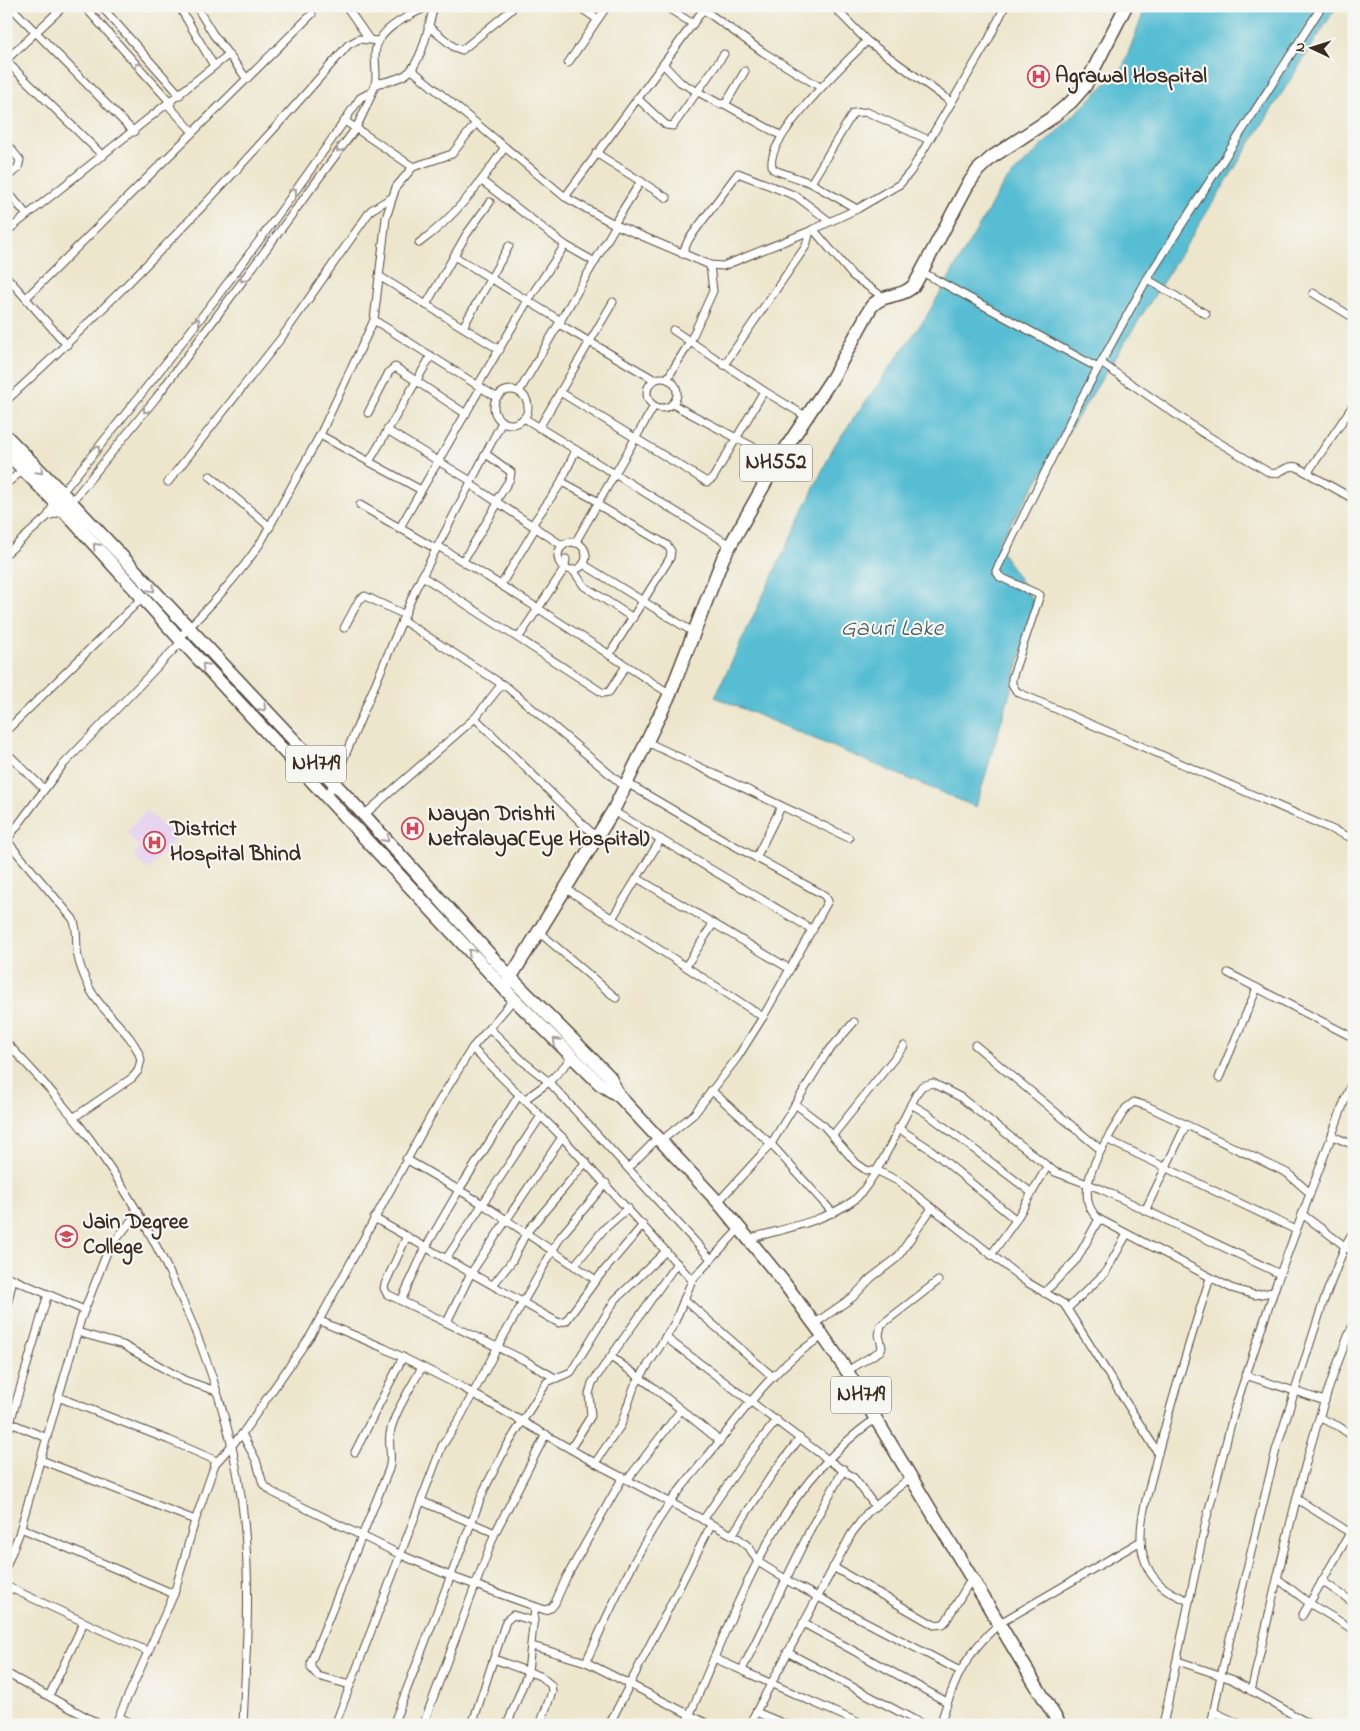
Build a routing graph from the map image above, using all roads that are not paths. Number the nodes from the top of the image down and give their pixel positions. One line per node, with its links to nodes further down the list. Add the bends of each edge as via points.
1 (10, 6): 24 (street)
2 (64, 6): 24 (street)
3 (84, 6): 43 (street, one-way to 3)
4 (101, 6): 40 (street)
5 (179, 6): 21 (street)
6 (196, 6): 21 (street)
7 (346, 6): 25 (street)
8 (428, 6): 26 (street, via 392,27)
9 (434, 6): 23 (street)
10 (578, 6): 20 (street)
11 (607, 6): 20 (street)
12 (664, 6): 22 (street)
13 (1005, 6): 42 (street, via 989,39)
14 (1126, 6): 79 (highway, via 1085,86 1071,102 978,170)
15 (1322, 6): 83 (street)
16 (834, 7): 27 (street)
17 (705, 8): 22 (street); 37 (street, via 762,52)
18 (511, 10): 23 (street, via 462,50)
19 (312, 14): 35 (street)
20 (596, 19): 31 (street)
21 (197, 21): 30 (street); 30 (street)
22 (693, 24): 32 (street)
23 (428, 26): 33 (street)
24 (36, 32): 29 (street); 48 (street)
25 (369, 39): 26 (street); 98 (street, via 359,39 348,45 273,132 136,278)
26 (378, 40): 36 (street, via 374,54)
27 (867, 41): 37 (street); 42 (street)
28 (724, 54): 39 (street)
29 (6, 61): 55 (street)
30 (221, 61): 35 (street); 40 (street)
31 (568, 63)
32 (663, 64): 39 (street, via 680,82); 41 (street)
33 (412, 70): 36 (street, via 398,78); 46 (street)
34 (746, 70): 44 (street)
35 (245, 80): 49 (street)
36 (375, 84): 38 (street)
37 (820, 87): 50 (street)
38 (371, 92): 45 (street, via 360,98); 47 (street)
39 (698, 92): 41 (street, via 677,123 670,127); 44 (street)
40 (180, 95): 43 (street)
41 (637, 98): 54 (street)
42 (950, 102): 51 (street)
43 (169, 104): 48 (street); 49 (street)
44 (724, 104): 50 (street)
45 (345, 121): 47 (street); 141 (street, one-way to 45, via 147,388)
46 (476, 123): 53 (street); 56 (street, via 452,154)
47 (356, 128): 56 (street); 146 (street, one-way to 146, via 156,398)
48 (134, 132): 55 (street)
49 (193, 132): 86 (street)
50 (782, 136): 60 (street, via 771,167)
51 (929, 140): 60 (street, via 867,112 853,113); 66 (street, via 905,179)
52 (6, 143): 57 (street, via 20,160 18,168)
53 (505, 147): 58 (street); 62 (street)
54 (596, 153): 59 (street); 62 (street)
55 (103, 156): 67 (street)
56 (413, 167): 63 (street, via 401,179)
57 (6, 178)
58 (482, 181): 72 (street, via 447,221); 73 (street)
59 (641, 182): 64 (street); 69 (street)
60 (811, 183): 66 (street)
61 (6, 190): 67 (street)
62 (565, 197): 69 (street)
63 (392, 198): 81 (street, via 386,218); 136 (street, via 372,210 282,337)
64 (667, 198)
65 (490, 202): 76 (street)
66 (857, 209): 68 (street)
67 (27, 215): 71 (street)
68 (829, 221): 70 (street); 75 (street, via 796,196 738,173 689,239)
69 (615, 225): 75 (street); 77 (street)
70 (811, 230): 78 (street, via 733,263); 85 (street, via 853,276); 101 (street, via 806,246)
71 (6, 232)
72 (419, 243)
73 (565, 245): 77 (street); 87 (street)
74 (509, 246): 82 (street)
75 (682, 254): 78 (street)
76 (454, 256): 82 (street); 89 (street)
77 (596, 262): 93 (street)
78 (710, 265): 97 (street, via 713,292)
79 (922, 272): 85 (highway, via 910,290); 102 (street)
80 (6, 276): 86 (street)
81 (379, 276): 89 (street); 92 (street)
82 (490, 279): 87 (street); 94 (street)
83 (1148, 279): 90 (street); 102 (street)
84 (1313, 293): 91 (street)
85 (883, 297): 117 (highway, NH552, via 871,308 847,354)
86 (26, 298): 98 (street)
87 (527, 302): 93 (street); 99 (street)
88 (613, 302): 96 (street)
89 (426, 305): 94 (street)
90 (1206, 314)
91 (1354, 318)
92 (374, 320): 100 (street); 122 (street)
93 (560, 322): 96 (street); 108 (street)
94 (463, 327): 99 (street)
95 (673, 330): 97 (street)
96 (588, 341): 105 (street); 109 (street)
97 (690, 342): 101 (street); 103 (street)
98 (67, 345): 111 (street)
99 (500, 350): 106 (street)
100 (431, 356): 104 (street); 106 (street)
101 (724, 365): 107 (street)
102 (1099, 366): 133 (street, via 1270,473 1276,474 1292,466); 189 (street, via 996,571 1000,577 1040,595 1012,678 1014,688)
103 (667, 379): 105 (street); 112 (street, via 677,392)
104 (417, 380): 115 (street, via 398,368 392,368); 116 (street); 121 (street)
105 (654, 380): 114 (street, via 648,386 647,394)
106 (480, 386): 110 (street); 116 (street)
107 (764, 391): 117 (street); 124 (street)
108 (519, 392): 110 (street, via 509,390); 118 (street, via 528,404)
109 (560, 392): 120 (street); 125 (street)
110 (496, 397): 119 (street, via 494,411)
111 (6, 401)
112 (672, 404): 114 (street, via 665,408); 124 (street)
113 (1354, 404): 133 (street)
114 (654, 406): 125 (street)
115 (368, 413)
116 (466, 414): 130 (street)
117 (807, 417): 129 (highway, NH552)
118 (524, 418): 119 (street, via 516,424); 120 (street)
119 (502, 422): 128 (street)
120 (540, 428): 126 (street)
121 (387, 430): 130 (street); 131 (street)
122 (320, 435): 131 (street); 149 (street)
123 (6, 436): 141 (highway, NH719, one-way to 141)
124 (736, 438): 125 (street, via 714,478 707,482); 129 (street)
125 (635, 440): 134 (street)
126 (576, 450): 134 (street); 139 (street)
127 (6, 452): 132 (highway, NH719)
128 (486, 454): 137 (street); 143 (street, via 511,472)
129 (778, 460): 152 (highway, NH552)
130 (438, 461): 137 (street); 140 (street)
131 (369, 462): 140 (street)
132 (23, 470): 138 (street); 141 (highway, NH719)
133 (1308, 472): 142 (street)
134 (615, 475): 144 (street); 152 (street)
135 (210, 476): 149 (street)
136 (168, 482)
137 (471, 483): 143 (street); 153 (street)
138 (6, 484)
139 (560, 484): 144 (street, via 568,484); 148 (street)
140 (421, 490): 150 (street)
141 (58, 497): 146 (highway, NH719); 147 (street)
142 (1350, 497)
143 (497, 502): 148 (street); 157 (street)
144 (598, 503): 151 (street); 164 (street, via 670,548 670,558)
145 (360, 505): 150 (street)
146 (68, 507): 147 (street); 163 (highway, NH719, one-way to 146); 170 (highway, NH719, one-way to 170)
147 (48, 516): 155 (street)
148 (534, 526): 154 (street); 162 (street)
149 (270, 527): 170 (street, via 250,559)
150 (399, 529): 153 (street)
151 (573, 543): 154 (street); 158 (street, via 585,551)
152 (730, 545): 169 (highway, NH552)
153 (437, 548): 157 (street); 161 (street)
154 (566, 548): 159 (street, via 558,557)
155 (6, 554)
156 (566, 559): 159 (street)
157 (463, 562): 162 (street)
158 (584, 564): 160 (street); 164 (street)
159 (564, 568): 160 (street); 165 (street)
160 (573, 570): 167 (street, via 584,586)
161 (422, 576): 166 (street); 171 (street)
162 (501, 585): 165 (street)
163 (142, 598): 170 (highway, NH719); 177 (street)
164 (644, 601): 167 (street); 169 (street)
165 (539, 608): 171 (street); 172 (street)
166 (403, 618): 168 (street, via 365,596 359,600); 174 (street); 180 (street)
167 (633, 618): 172 (street)
168 (344, 628)
169 (694, 632): 175 (highway, NH552)
170 (183, 636): 180 (highway, NH719, one-way to 180); 182 (street); 183 (highway, NH719, one-way to 170)
171 (519, 637): 173 (street, via 603,693 609,692)
172 (608, 655): 173 (street)
173 (626, 666): 175 (street)
174 (502, 684): 176 (street); 181 (street)
175 (670, 694): 178 (highway, NH552)
176 (475, 718): 186 (street); 188 (street)
177 (6, 731)
178 (647, 742): 181 (highway, NH552); 184 (street)
179 (6, 752): 182 (street)
180 (333, 783): 183 (street); 186 (highway, NH719)
181 (626, 785): 185 (highway, NH552); 192 (street)
182 (44, 789): 191 (street)
183 (327, 798): 202 (highway, NH719, one-way to 183)
184 (781, 807): 187 (street); 192 (street)
185 (613, 811): 188 (highway, NH552); 190 (street)
186 (364, 815): 202 (highway, NH719, one-way to 202)
187 (849, 838)
188 (597, 839): 194 (highway, NH552)
189 (1354, 839)
190 (661, 840): 193 (street); 197 (street)
191 (6, 841): 224 (street, via 73,919 77,928 77,950 88,984 136,1048 141,1060 132,1078)
192 (756, 858): 197 (street, via 828,898 828,904)
193 (637, 878): 195 (street); 196 (street)
194 (565, 888): 195 (street); 198 (highway, NH552)
195 (613, 917): 199 (street)
196 (713, 924): 199 (street); 200 (street)
197 (813, 930): 200 (street)
198 (539, 932): 202 (highway, NH552); 204 (street)
199 (686, 966): 206 (street)
200 (790, 969): 206 (street)
201 (1228, 974): 203 (street)
202 (507, 983): 205 (highway, NH719); 219 (highway, NH719, via 609,1076)
203 (1257, 988): 209 (street); 216 (street)
204 (616, 998)
205 (514, 999): 208 (street); 214 (highway, NH719, one-way to 205)
206 (764, 1017): 218 (street)
207 (854, 1022): 221 (street, via 831,1047)
208 (489, 1028): 213 (street); 217 (street)
209 (1354, 1038)
210 (6, 1042): 224 (street)
211 (975, 1045): 234 (street)
212 (904, 1046): 227 (street)
213 (472, 1048): 220 (street); 235 (street)
214 (572, 1057): 217 (street); 219 (highway, NH719, via 600,1084)
215 (1354, 1076): 229 (street)
216 (1219, 1078)
217 (549, 1082): 220 (street); 237 (street)
218 (712, 1090): 230 (street, via 689,1120); 232 (street)
219 (619, 1096): 230 (highway, NH719)
220 (522, 1098): 223 (street); 243 (street)
221 (795, 1104): 227 (street); 232 (street)
222 (911, 1104): 226 (street); 238 (street, via 927,1083 948,1089); 245 (street)
223 (541, 1116): 228 (street); 247 (street)
224 (73, 1118): 251 (street)
225 (1186, 1125): 231 (street, via 1134,1102 1126,1108); 239 (street); 244 (street, via 1292,1176)
226 (898, 1128): 240 (street); 257 (street, via 930,1149)
227 (833, 1135): 240 (street, via 856,1163)
228 (562, 1136): 236 (street); 256 (street)
229 (1332, 1136): 233 (street); 244 (street)
230 (660, 1139): 237 (street); 246 (highway, NH719)
231 (1108, 1140): 234 (street); 239 (street)
232 (771, 1144): 246 (street); 252 (street)
233 (1354, 1145)
234 (1101, 1150): 242 (street, via 1092,1166)
235 (406, 1159): 243 (street); 254 (street)
236 (586, 1162): 241 (street); 262 (street)
237 (629, 1167): 273 (street)
238 (1047, 1167): 242 (street); 245 (street)
239 (1166, 1168): 250 (street); 260 (street)
240 (875, 1172): 249 (street, via 898,1181); 252 (street, via 862,1193)
241 (606, 1183): 248 (street); 269 (street, via 567,1228)
242 (1089, 1184): 250 (street); 255 (street, via 1088,1204)
243 (459, 1190): 247 (street); 267 (street)
244 (1310, 1193): 253 (street)
245 (1032, 1194): 257 (street)
246 (718, 1202): 259 (highway, NH719)
247 (481, 1203): 256 (street); 272 (street)
248 (628, 1208): 258 (street); 275 (street, via 604,1229)
249 (932, 1208): 271 (street); 296 (street, via 896,1258 853,1297)
250 (1145, 1210): 277 (street)
251 (138, 1212): 292 (street, via 108,1250); 310 (street, via 190,1318)
252 (833, 1213): 265 (street)
253 (1302, 1214): 260 (street); 266 (street)
254 (374, 1218): 264 (street); 293 (street)
255 (1099, 1218): 263 (street); 285 (street, via 1077,1259)
256 (506, 1219): 262 (street); 276 (street)
257 (1016, 1220): 271 (street)
258 (643, 1225): 268 (street); 280 (street)
259 (740, 1228): 265 (highway, NH719); 273 (street)
260 (1296, 1230): 277 (street)
261 (1354, 1230): 266 (street)
262 (526, 1233): 269 (street); 283 (street, via 512,1261)
263 (1127, 1234): 279 (street); 290 (street, via 1105,1273)
264 (407, 1236): 267 (street); 288 (street, via 384,1288 387,1294)
265 (748, 1239): 296 (highway, NH719)
266 (1345, 1246): 270 (street); 309 (street)
267 (426, 1247): 272 (street); 288 (street)
268 (666, 1251): 274 (street); 308 (street, via 615,1300 568,1376)
269 (552, 1252): 275 (street); 289 (street)
270 (1354, 1253)
271 (991, 1255): 285 (street)
272 (446, 1259): 276 (street)
273 (711, 1259): 281 (street)
274 (677, 1263): 281 (street); 302 (street)
275 (574, 1266): 280 (street)
276 (471, 1273): 283 (street); 294 (street)
277 (1280, 1274): 284 (street)
278 (10, 1278): 286 (street); 291 (street)
279 (1210, 1278): 284 (street, via 1255,1295); 331 (street, via 1177,1380)
280 (596, 1280): 289 (street, via 563,1323)
281 (692, 1280): 287 (street)
282 (938, 1281): 304 (street, via 881,1326 880,1351)
283 (493, 1286): 289 (street)
284 (1274, 1292): 305 (street)
285 (1044, 1293): 290 (street)
286 (48, 1294): 292 (street); 320 (street)
287 (684, 1299): 299 (street); 307 (street)
288 (401, 1301): 294 (street)
289 (523, 1302): 300 (street)
290 (1068, 1308): 331 (street)
291 (6, 1310)
292 (84, 1310): 297 (street)
293 (320, 1320): 301 (street); 321 (street)
294 (448, 1322): 300 (street)
295 (1354, 1322): 314 (street)
296 (814, 1324): 298 (highway, NH719)
297 (76, 1332): 310 (street, via 123,1345 184,1380); 312 (street)
298 (823, 1336): 304 (highway, NH719); 307 (street, via 796,1353)
299 (665, 1337): 306 (street); 313 (street)
300 (497, 1348): 308 (street); 311 (street)
301 (403, 1357): 303 (street); 330 (street)
302 (611, 1357): 306 (street); 329 (street, via 592,1383 589,1394 591,1416)
303 (422, 1366): 311 (street); 351 (street, via 392,1427 392,1459)
304 (847, 1371): 317 (highway, NH719)
305 (1245, 1375): 309 (street); 366 (street, via 1213,1491)
306 (639, 1376): 315 (street); 335 (street, via 621,1425)
307 (773, 1377): 313 (street)
308 (555, 1378): 319 (street, via 547,1382)
309 (1294, 1390): 314 (street); 387 (street, via 1276,1450)
310 (216, 1391): 328 (street)
311 (474, 1393): 319 (street); 340 (street, via 442,1446)
312 (58, 1397): 325 (street); 334 (street)
313 (751, 1401): 318 (street); 327 (street)
314 (1325, 1402): 316 (street)
315 (681, 1410): 327 (street); 338 (street)
316 (1320, 1418): 324 (street); 339 (street)
317 (875, 1419): 332 (street, via 847,1439); 337 (highway, NH719)
318 (777, 1420): 326 (street); 344 (street)
319 (522, 1421): 322 (street); 345 (street, via 491,1475)
320 (8, 1422): 323 (street); 325 (street)
321 (242, 1434): 328 (street); 351 (street, via 264,1484 272,1492)
322 (546, 1434): 329 (street); 348 (street)
323 (6, 1436)
324 (1354, 1437)
325 (47, 1438): 333 (street)
326 (800, 1438): 332 (street); 350 (street)
327 (720, 1441): 341 (street)
328 (232, 1444): 334 (street); 401 (street, via 246,1553)
329 (571, 1448): 335 (street)
330 (355, 1452)
331 (1158, 1453): 352 (street, via 1144,1512)
332 (827, 1459): 336 (street); 354 (street, via 783,1517)
333 (41, 1460): 343 (street); 347 (street)
334 (216, 1461): 343 (street)
335 (595, 1462): 338 (street)
336 (844, 1469): 342 (street); 360 (street)
337 (911, 1477): 342 (street); 358 (highway, NH719)
338 (626, 1478): 341 (street); 369 (street, via 566,1578 555,1603 545,1610)
339 (1297, 1499): 349 (street); 359 (street)
340 (421, 1501): 345 (street); 353 (street)
341 (671, 1502): 344 (street); 382 (street, via 620,1589)
342 (875, 1506): 356 (street, via 860,1520)
343 (195, 1520): 364 (street)
344 (703, 1520): 346 (street)
345 (471, 1523): 348 (street); 357 (street)
346 (711, 1525): 350 (street); 389 (street)
347 (21, 1528): 355 (street); 364 (street)
348 (495, 1533): 362 (street)
349 (1352, 1534): 361 (street)
350 (732, 1535): 354 (street, via 750,1547)
351 (362, 1537): 353 (street); 390 (street, via 311,1668 318,1676)
352 (1141, 1541): 366 (street, via 1146,1565 1156,1581 1170,1593); 374 (street)
353 (399, 1554): 357 (street); 390 (street)
354 (758, 1562): 360 (street); 379 (street)
355 (6, 1567)
356 (833, 1567): 358 (street, via 927,1622 938,1625 946,1620); 365 (street)
357 (450, 1576): 362 (street); 403 (street)
358 (972, 1577): 374 (highway, NH719)
359 (1278, 1579): 367 (street); 391 (street)
360 (786, 1580): 365 (street); 383 (street)
361 (1322, 1581): 367 (street); 368 (street)
362 (475, 1585): 369 (street); 404 (street)
363 (6, 1586): 372 (street)
364 (174, 1594): 377 (street)
365 (816, 1597): 373 (street); 384 (street)
366 (1189, 1601): 381 (street)
367 (1309, 1603): 370 (street); 375 (street)
368 (1354, 1603)
369 (535, 1607): 371 (street)
370 (1302, 1616)
371 (534, 1621): 376 (street); 380 (street, via 509,1616)
372 (84, 1622): 377 (street); 392 (street)
373 (802, 1623): 378 (street); 393 (street)
374 (1000, 1623): 384 (street, via 973,1649); 416 (highway, NH719)
375 (1354, 1630)
376 (532, 1646): 382 (street); 385 (street)
377 (149, 1652): 396 (street)
378 (787, 1652): 388 (street); 414 (street)
379 (714, 1658): 383 (street); 397 (street)
380 (494, 1659): 385 (street); 405 (street)
381 (1178, 1661): 387 (street); 417 (street)
382 (586, 1662): 389 (street)
383 (742, 1670): 388 (street)
384 (960, 1671): 393 (street)
385 (528, 1672): 406 (street); 407 (street, via 551,1685 550,1700)
386 (6, 1673): 392 (street)
387 (1221, 1675): 391 (street); 395 (street)
388 (771, 1683): 394 (street); 413 (street)
389 (628, 1684): 397 (street); 408 (street)
390 (350, 1685): 402 (street)
391 (1251, 1691): 420 (street)
392 (49, 1696): 398 (street)
393 (947, 1702): 415 (street)
394 (756, 1712): 411 (street); 412 (street)
395 (1214, 1712): 418 (street); 419 (street)
396 (119, 1716): 399 (street); 400 (street)
397 (690, 1716): 409 (street); 410 (street)
398 (101, 1725)
399 (115, 1725)
400 (135, 1725)
401 (243, 1725)
402 (335, 1725)
403 (393, 1725)
404 (423, 1725)
405 (472, 1725)
406 (507, 1725)
407 (540, 1725)
408 (609, 1725)
409 (685, 1725)
410 (710, 1725)
411 (749, 1725)
412 (786, 1725)
413 (864, 1725)
414 (924, 1725)
415 (940, 1725)
416 (1060, 1725)
417 (1163, 1725)
418 (1211, 1725)
419 (1242, 1725)
420 (1312, 1725)

